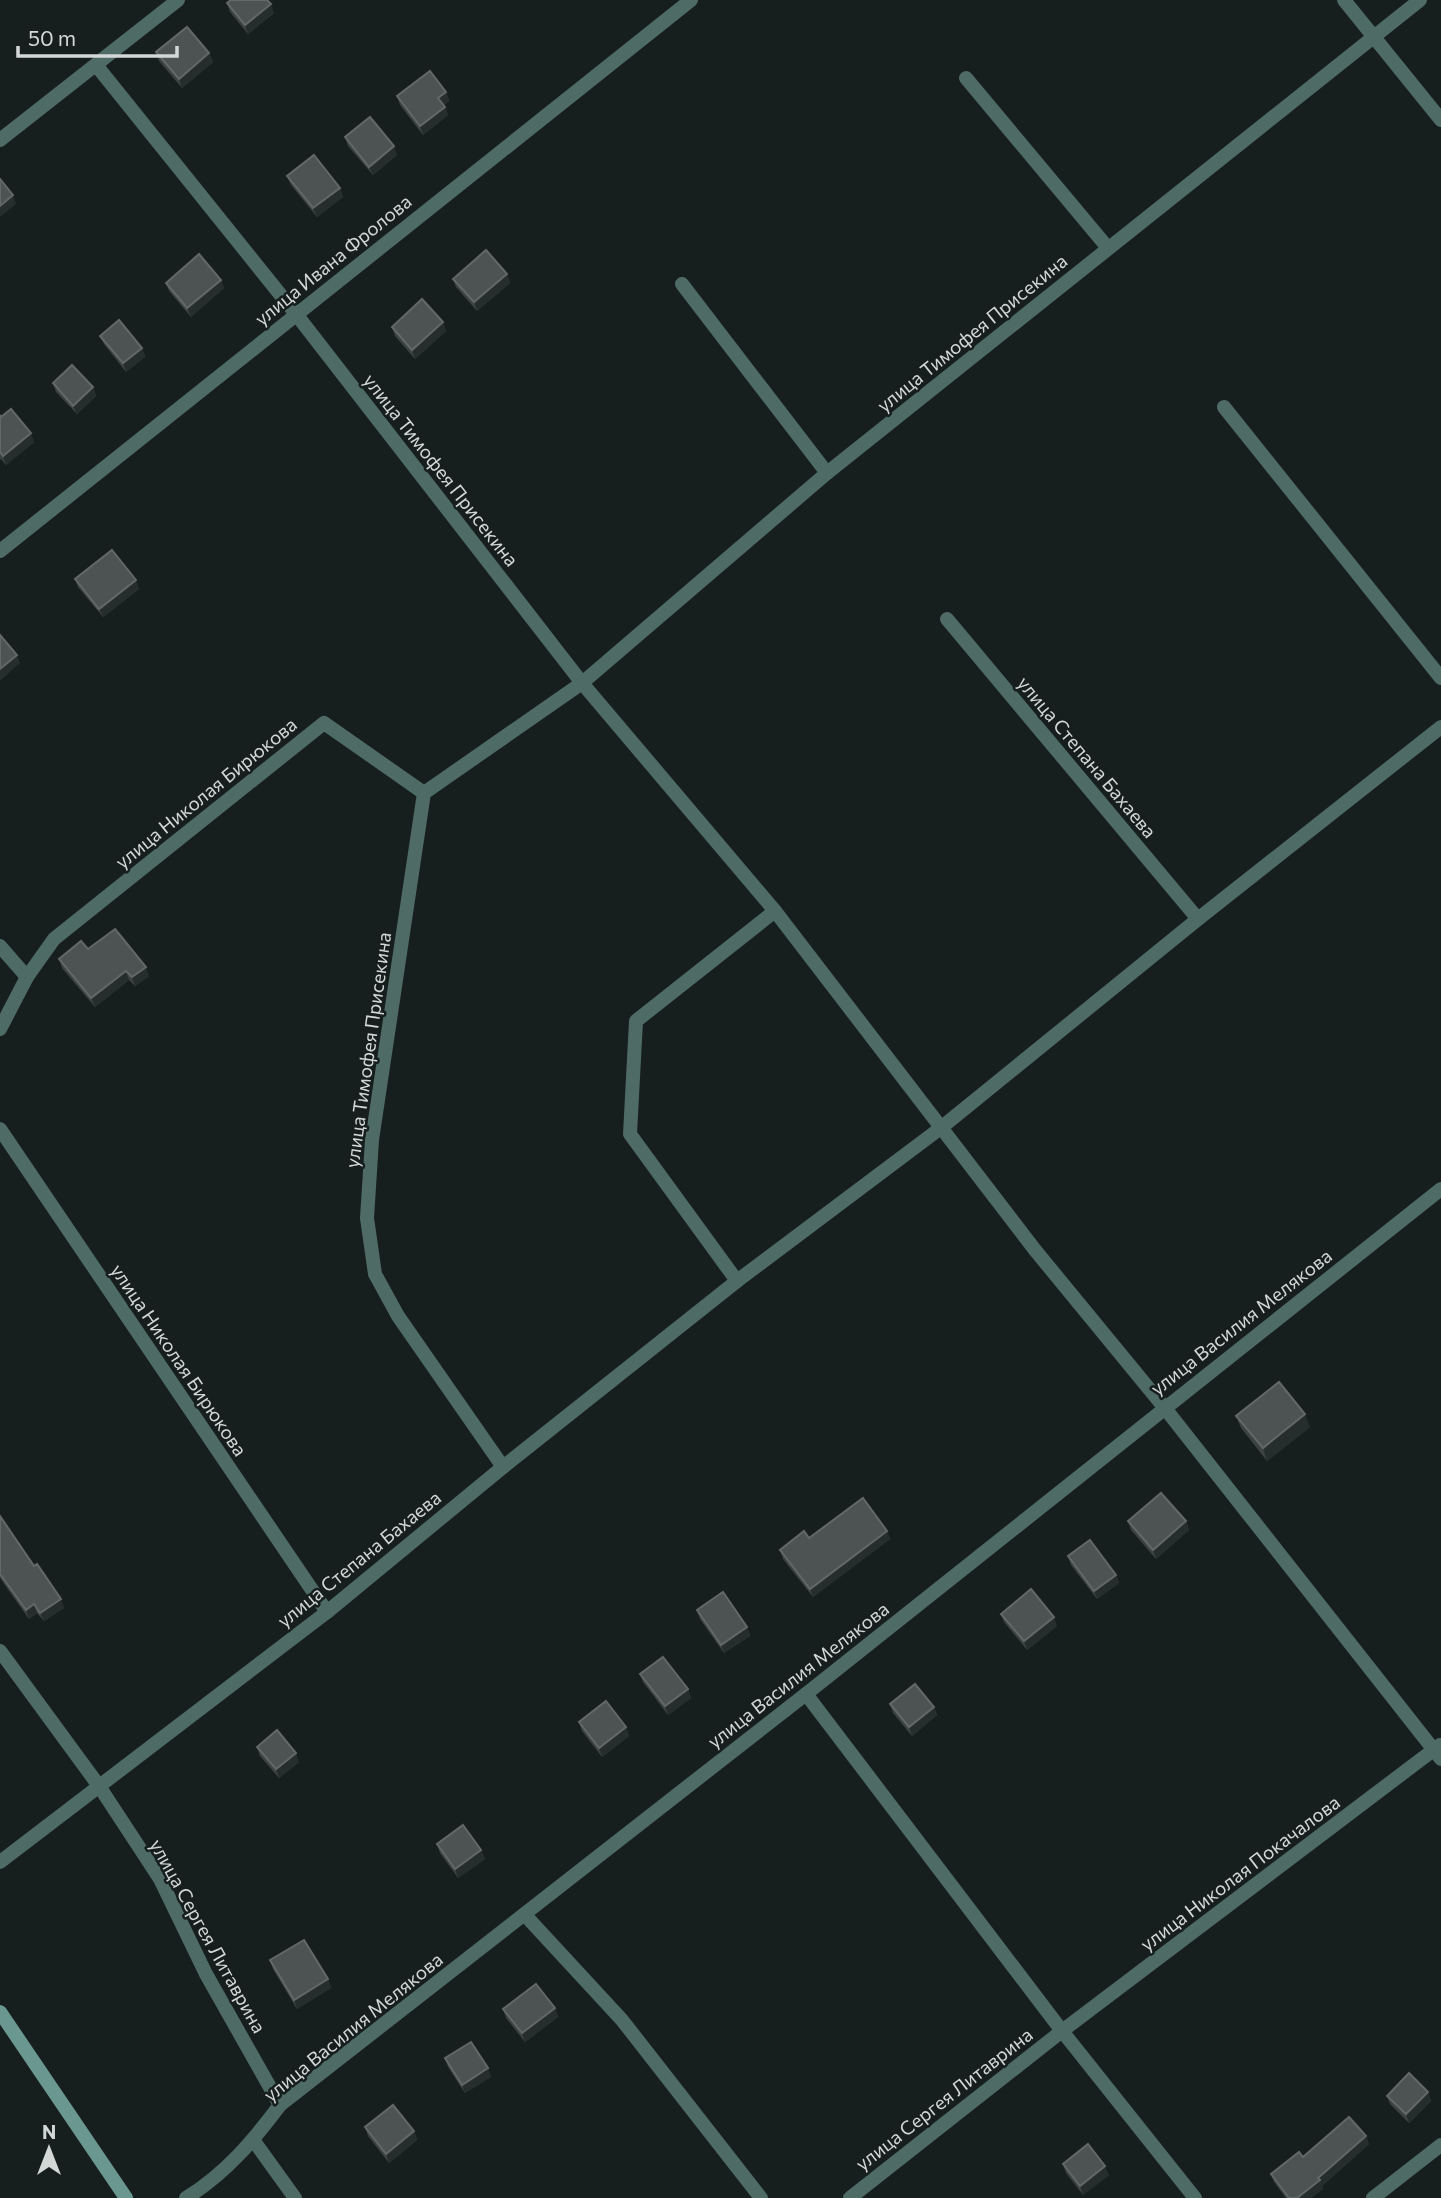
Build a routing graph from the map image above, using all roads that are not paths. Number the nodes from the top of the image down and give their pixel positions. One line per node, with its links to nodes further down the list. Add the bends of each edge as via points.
1 (178, 0): 6 (street)
2 (691, 0): 12 (street, улица Ивана Фролова)
3 (1344, 0): 5 (street)
4 (1420, 0): 5 (street, улица Тимофея Присекина)
5 (1374, 37): 8 (street); 10 (street, улица Тимофея Присекина)
6 (96, 65): 9 (street); 12 (street, улица Тимофея Присекина)
7 (966, 78): 10 (street)
8 (1441, 120)
9 (0, 140)
10 (1108, 248): 14 (street, улица Тимофея Присекина)
11 (682, 284): 14 (street)
12 (296, 314): 15 (street, улица Ивана Фролова); 18 (street, улица Тимофея Присекина)
13 (1224, 407): 17 (street)
14 (827, 474): 18 (street, улица Тимофея Присекина)
15 (0, 551)
16 (947, 619): 22 (street, улица Степана Бахаева)
17 (1441, 678)
18 (582, 683): 20 (street, улица Тимофея Присекина); 21 (street)
19 (1441, 727): 22 (street, улица Степана Бахаева)
20 (424, 793): 24 (street, улица Николая Бирюкова, via 324,723 54,939); 31 (street, улица Тимофея Присекина, via 372,1140 367,1218 375,1274 398,1316)
21 (775, 911): 26 (street); 29 (street, via 636,1021 630,1134)
22 (1198, 919): 26 (street, улица Степана Бахаева)
23 (0, 946): 24 (street)
24 (27, 977): 25 (street, улица Николая Бирюкова)
25 (0, 1029)
26 (942, 1127): 29 (street, улица Степана Бахаева); 30 (street, via 1035,1250)
27 (0, 1129): 32 (street, улица Николая Бирюкова)
28 (1441, 1189): 30 (street, улица Василия Мелякова)
29 (737, 1281): 31 (street, улица Степана Бахаева)
30 (1164, 1407): 34 (street, улица Василия Мелякова); 35 (street)
31 (503, 1467): 32 (street, улица Степана Бахаева)
32 (327, 1612): 36 (street, улица Степана Бахаева)
33 (0, 1651): 36 (street, улица Сергея Литаврина)
34 (806, 1694): 38 (street, улица Василия Мелякова); 40 (street)
35 (1439, 1752): 40 (street, улица Николая Покачалова)
36 (99, 1786): 37 (street, улица Степана Бахаева); 41 (street, улица Сергея Литаврина, via 160,1879 206,1975)
37 (0, 1862)
38 (525, 1915): 41 (street, улица Василия Мелякова); 47 (street, via 622,2020)
39 (0, 2012): 44 (main road)
40 (1062, 2031): 48 (street, улица Сергея Литаврина); 49 (street)
41 (280, 2105): 42 (street, улица Василия Мелякова)
42 (254, 2140): 45 (street, улица Василия Мелякова, via 210,2183); 46 (street)
43 (1441, 2145): 50 (street)
44 (125, 2198)
45 (187, 2198)
46 (295, 2198)
47 (761, 2198)
48 (850, 2198)
49 (1195, 2198)
50 (1373, 2198)

